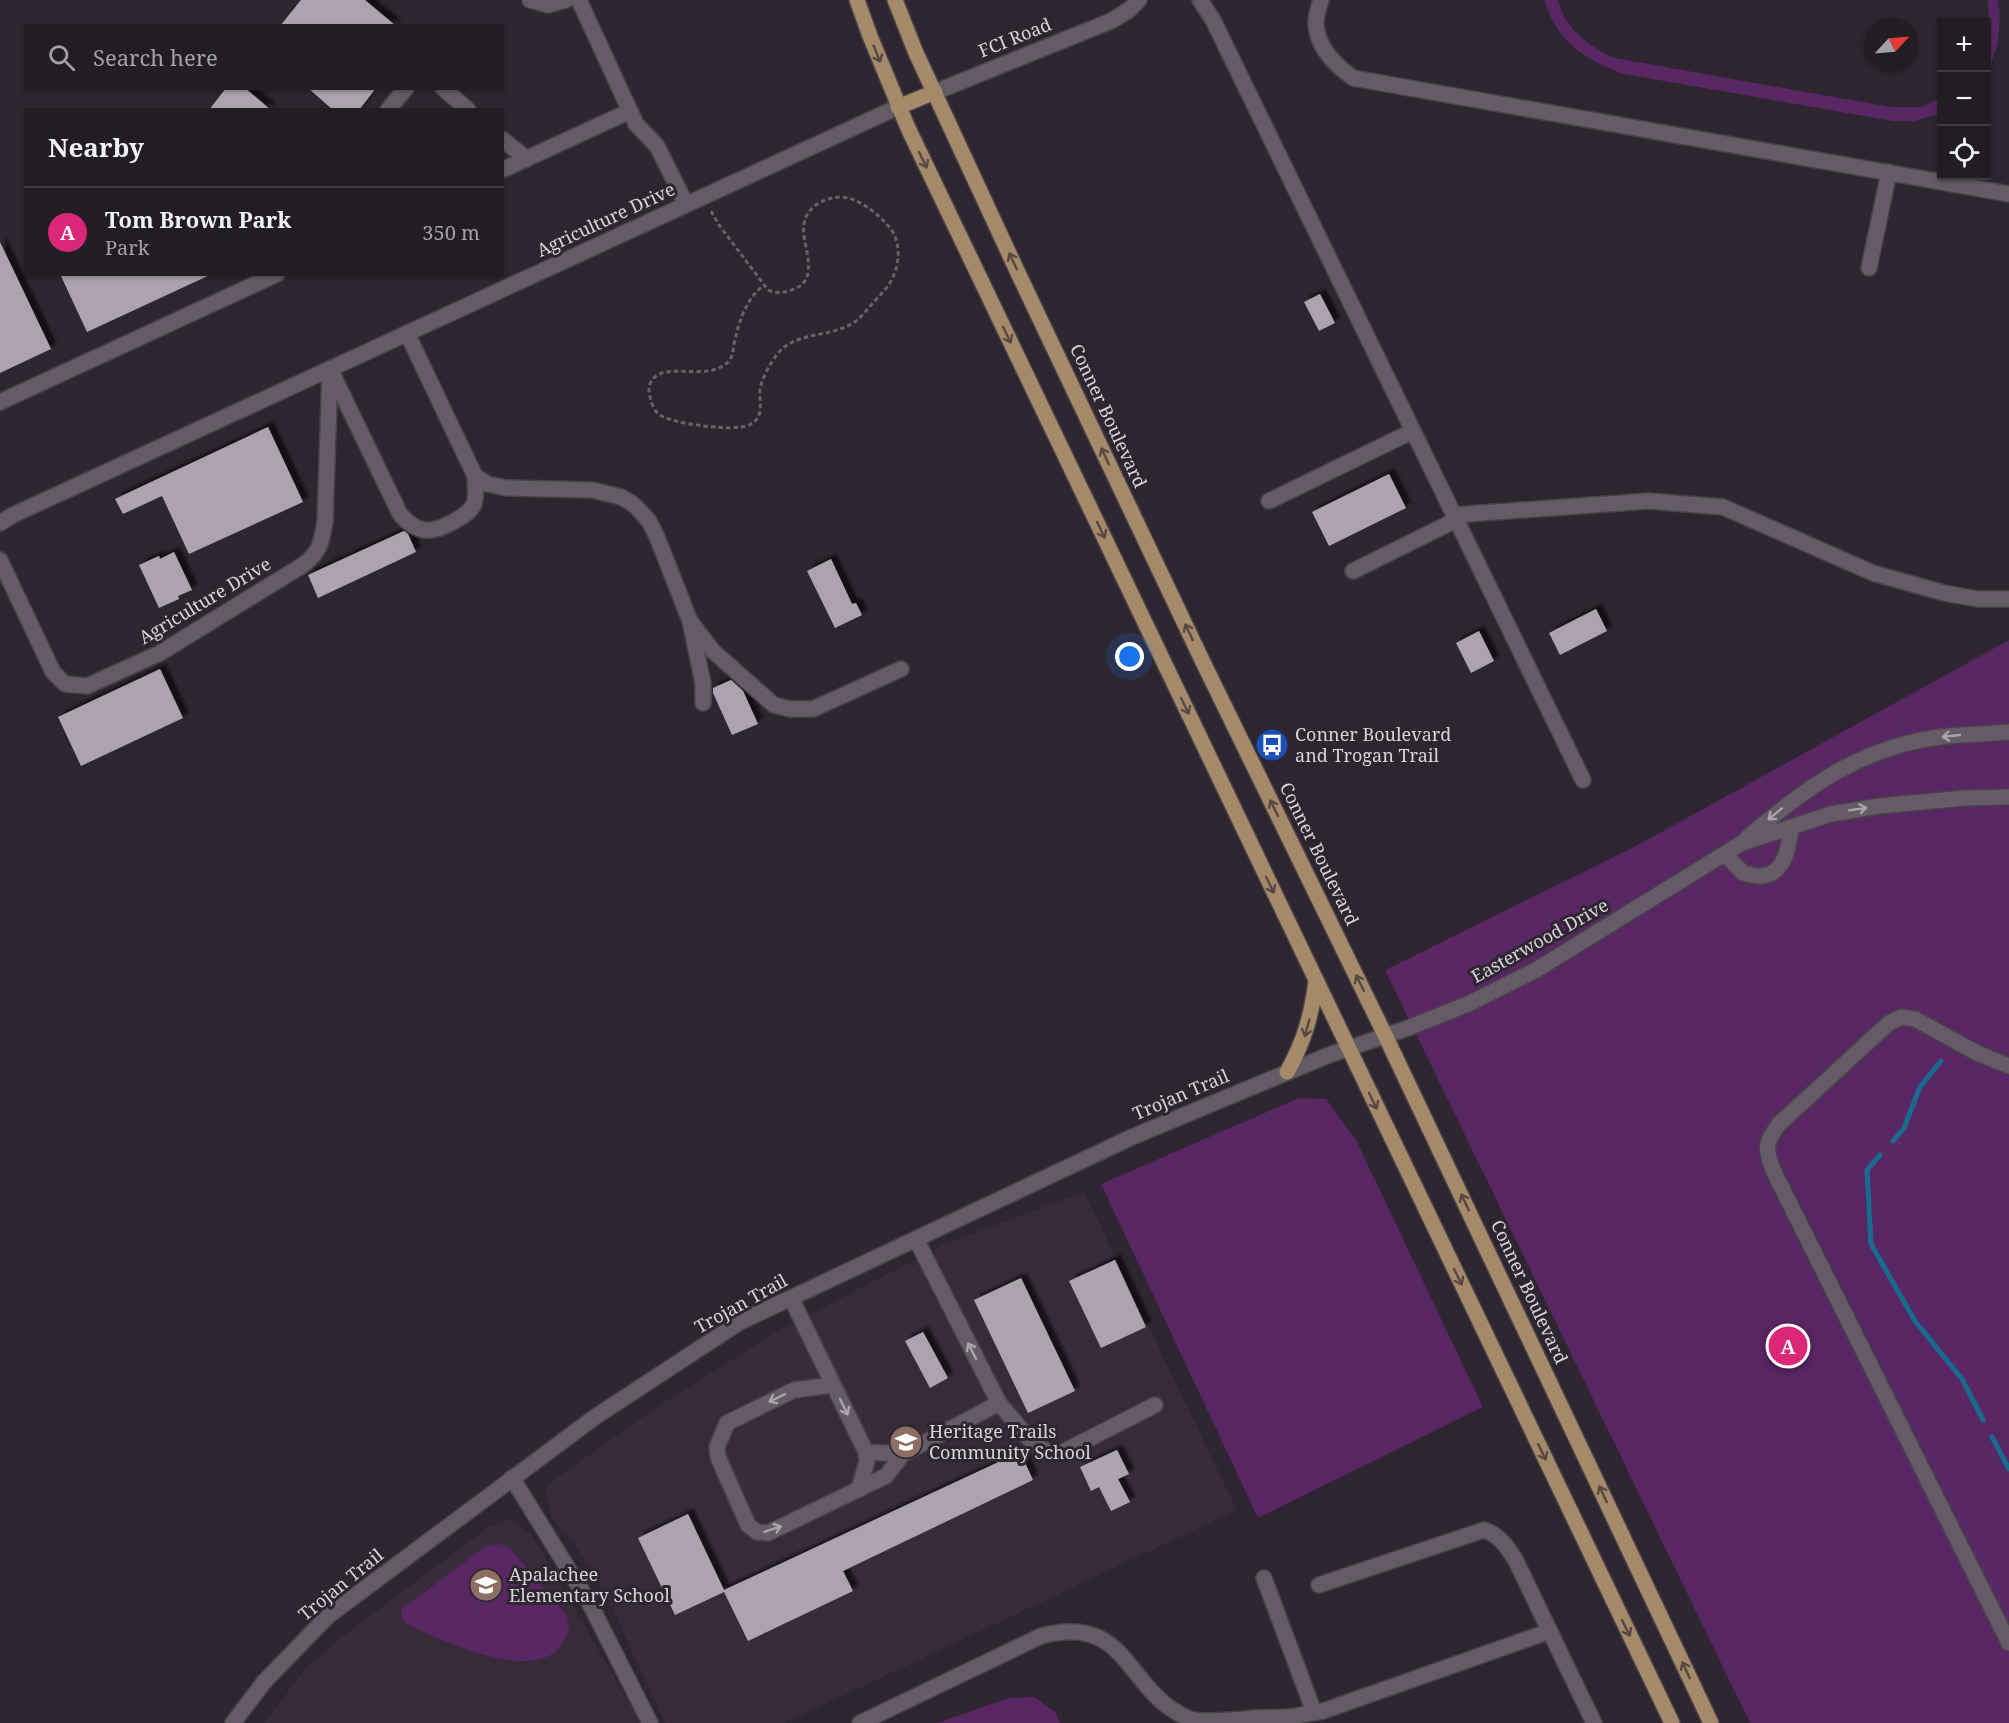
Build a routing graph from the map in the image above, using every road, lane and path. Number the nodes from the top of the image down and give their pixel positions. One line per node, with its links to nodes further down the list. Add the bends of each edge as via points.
1 (530, 0): 2 (street, via 548,5)
2 (566, 0)
3 (579, 0): 15 (street)
4 (857, 0): 12 (main road, one-way to 12)
5 (895, 0): 11 (main road, Conner Boulevard)
6 (1139, 0): 11 (street, FCI Road, via 1111,21)
7 (1200, 0): 29 (street)
8 (1321, 0): 19 (street, via 1316,23 1320,39 1328,56 1353,78)
9 (404, 90): 13 (street)
10 (446, 90): 14 (street)
11 (935, 92): 12 (main road); 47 (main road, Conner Boulevard, one-way to 11, via 1202,660)
12 (898, 107): 21 (street, Agriculture Drive); 46 (main road, one-way to 46)
13 (390, 108)
14 (466, 108)
15 (630, 111): 17 (street); 22 (street, via 636,124 657,146)
16 (504, 141): 17 (street)
17 (527, 159): 18 (street)
18 (504, 169)
19 (1889, 172): 20 (street); 23 (street)
20 (2009, 194)
21 (703, 196): 22 (street, Agriculture Drive); 25 (path, via 719,225)
22 (686, 204): 26 (street, Agriculture Drive)
23 (1869, 268)
24 (273, 276): 28 (street)
25 (764, 285): 25 (path, via 754,293 741,316 732,357 727,363 703,373 662,371 654,376 649,394 660,415 702,427 748,426 760,412 760,390 777,354 796,340 845,328 856,321 893,278 899,245 890,228 865,206 852,198 832,197 811,208 803,224 808,251 806,280 798,288 784,292 775,293)
26 (407, 333): 27 (street, Agriculture Drive); 30 (street)
27 (330, 369): 30 (street, via 408,524 430,531 465,515 476,495); 33 (street, Agriculture Drive); 34 (street, Agriculture Drive, via 325,522 315,556 160,653 87,686 64,684 53,672)
28 (0, 402)
29 (1413, 431): 31 (street); 32 (street)
30 (475, 476): 37 (street, via 487,484 507,488 605,492 633,504 657,537)
31 (1269, 501)
32 (1455, 518): 35 (street); 36 (street, via 1649,501 1723,507 1873,573 1944,593); 41 (street)
33 (0, 523)
34 (0, 560)
35 (1353, 571)
36 (2009, 599)
37 (690, 621): 38 (street, via 713,651 774,705 790,709 813,709); 39 (street)
38 (901, 669)
39 (704, 703)
40 (2009, 732): 44 (street, Easterwood Drive, one-way to 44, via 1947,736 1873,754 1811,786)
41 (1583, 780)
42 (2009, 797): 43 (street, Easterwood Drive, one-way to 42, via 1831,814 1879,806)
43 (1791, 827): 44 (street, Easterwood Drive); 45 (street, via 1788,851 1777,868 1762,876 1743,873)
44 (1741, 844): 45 (street, Easterwood Drive)
45 (1725, 854): 47 (street, Easterwood Drive, via 1536,969 1468,1004)
46 (1316, 980): 48 (main road); 50 (main road, one-way to 50, via 1305,1038)
47 (1385, 1035): 48 (street, Easterwood Drive); 71 (main road, Conner Boulevard, one-way to 47)
48 (1348, 1048): 50 (street, Trojan Trail); 70 (main road, one-way to 70)
49 (2009, 1066): 63 (street, via 1915,1019 1901,1017 1889,1023 1779,1124 1767,1140 1767,1154)
50 (1287, 1072): 51 (street, Trojan Trail, via 1132,1137)
51 (915, 1239): 52 (street, Trojan Trail); 54 (street, one-way to 51)
52 (791, 1298): 53 (street); 58 (street, Trojan Trail, via 741,1322 595,1417)
53 (833, 1385): 56 (street, one-way to 56); 59 (street, one-way to 59, via 794,1390 727,1423 717,1447 718,1457 748,1525 757,1532 768,1533)
54 (999, 1403): 55 (street, via 1032,1442 1046,1451 1061,1453); 57 (street)
55 (1155, 1405)
56 (866, 1452): 57 (street); 59 (street)
57 (903, 1454): 59 (street, via 886,1476)
58 (512, 1478): 66 (street, Trojan Trail, via 328,1616 264,1682); 67 (street, via 590,1605)
59 (859, 1489)
60 (1264, 1578): 64 (street)
61 (1319, 1585): 62 (street, via 1484,1530 1502,1540 1515,1558)
62 (1550, 1631): 64 (street); 69 (street)
63 (2009, 1643)
64 (1314, 1712): 65 (street)
65 (1269, 1720): 68 (street, via 1192,1720 1153,1694 1105,1640 1072,1630 1041,1636)
66 (233, 1723)
67 (650, 1723)
68 (860, 1723)
69 (1594, 1723)
70 (1672, 1723)
71 (1712, 1723)

